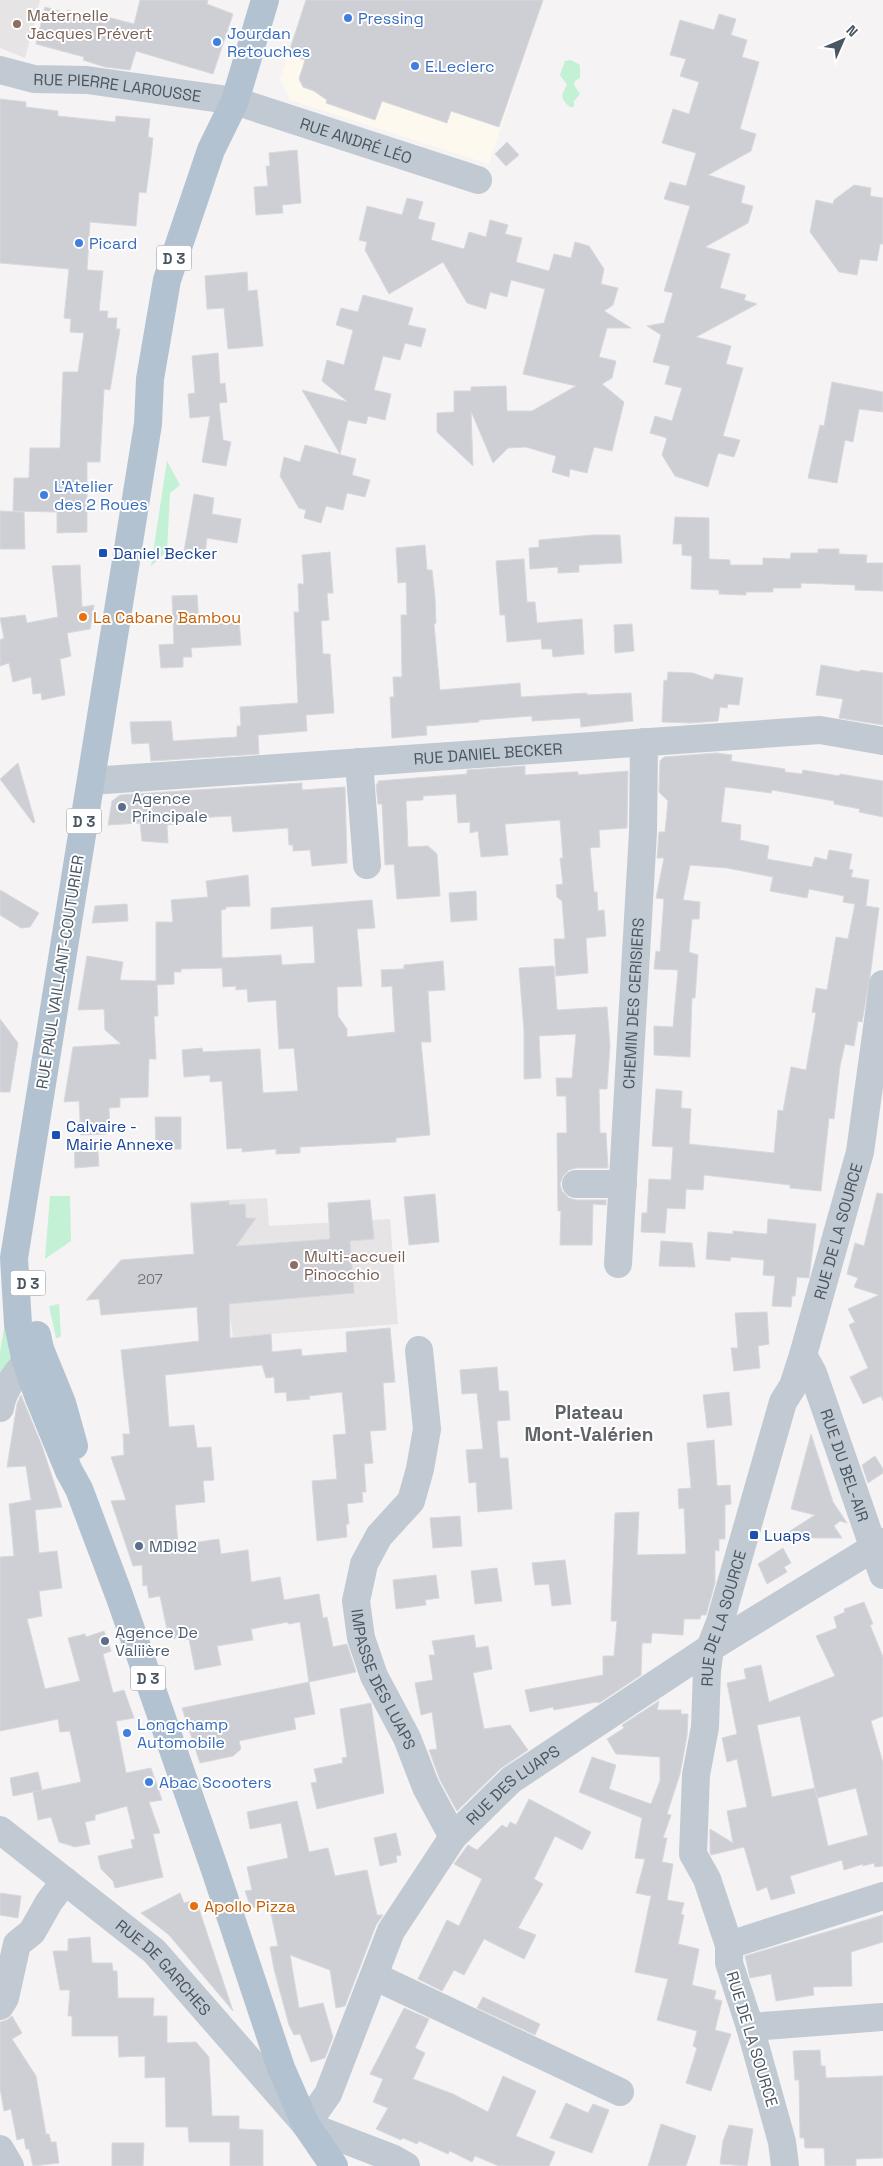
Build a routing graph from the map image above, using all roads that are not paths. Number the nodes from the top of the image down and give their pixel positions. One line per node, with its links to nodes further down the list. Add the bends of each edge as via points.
1 (266, 0): 3 (main road, RUE PAUL VAILLANT-COUTURIER / D 3)
2 (0, 70): 3 (street, RUE PIERRE LAROUSSE, via 34,79 87,80)
3 (235, 101): 4 (street, RUE ANDRÉ LÉO); 8 (main road, RUE PAUL VAILLANT-COUTURIER / D 3, via 211,150 167,280 150,379 148,424)
4 (478, 180)
5 (883, 740): 6 (street, RUE DANIEL BECKER, via 820,730)
6 (644, 742): 7 (street, RUE DANIEL BECKER); 12 (street, CHEMIN DES CERISIERS, via 643,832)
7 (359, 762): 8 (street, RUE DANIEL BECKER); 9 (street)
8 (91, 781): 14 (main road, RUE PAUL VAILLANT-COUTURIER / D 3, via 14,1258)
9 (367, 865)
10 (883, 984): 17 (street, RUE DE LA SOURCE, via 860,1152)
11 (576, 1184): 12 (street)
12 (623, 1184): 13 (street, CHEMIN DES CERISIERS)
13 (618, 1264)
14 (15, 1285): 16 (main road, RUE PAUL VAILLANT-COUTURIER / D 3, via 18,1324)
15 (419, 1350): 23 (street, IMPASSE DES LUAPS, via 427,1429 420,1469 411,1501 379,1536 364,1564 356,1601 361,1638 374,1676 407,1738 426,1787)
16 (33, 1355): 18 (street, via 2,1398); 34 (main road, RUE PAUL VAILLANT-COUTURIER / D 3, via 65,1462 80,1489 122,1603 281,2068)
17 (803, 1355): 19 (street, RUE DU BEL-AIR, via 813,1373); 21 (street, RUE DE LA SOURCE, via 793,1386 783,1402)
18 (0, 1408)
19 (878, 1545): 20 (street, RUE DU BEL-AIR); 21 (street, RUE DES LUAPS)
20 (883, 1576)
21 (710, 1648): 23 (street, RUE DES LUAPS, via 510,1780); 28 (street, RUE DE LA SOURCE, via 705,1727 696,1775 693,1854 707,1879)
22 (0, 1830): 24 (street, RUE DE GARCHES)
23 (452, 1837): 29 (street, RUE DES LUAPS, via 391,1931)
24 (65, 1881): 27 (street); 34 (street, RUE DE GARCHES, via 154,1951)
25 (883, 1896): 28 (street)
26 (0, 1931): 27 (street)
27 (32, 1932): 30 (street, via 17,1944 5,1998)
28 (729, 1945): 32 (street, RUE DE LA SOURCE, via 729,1963)
29 (374, 1976): 33 (street); 34 (street, RUE DES LUAPS, via 328,2094)
30 (0, 2006)
31 (883, 2017): 32 (street)
32 (750, 2027): 37 (street, RUE DE LA SOURCE, via 782,2142)
33 (620, 2092)
34 (306, 2125): 35 (main road, RUE PAUL VAILLANT-COUTURIER / D 3); 36 (street)
35 (334, 2166)
36 (406, 2166)
37 (785, 2166)

